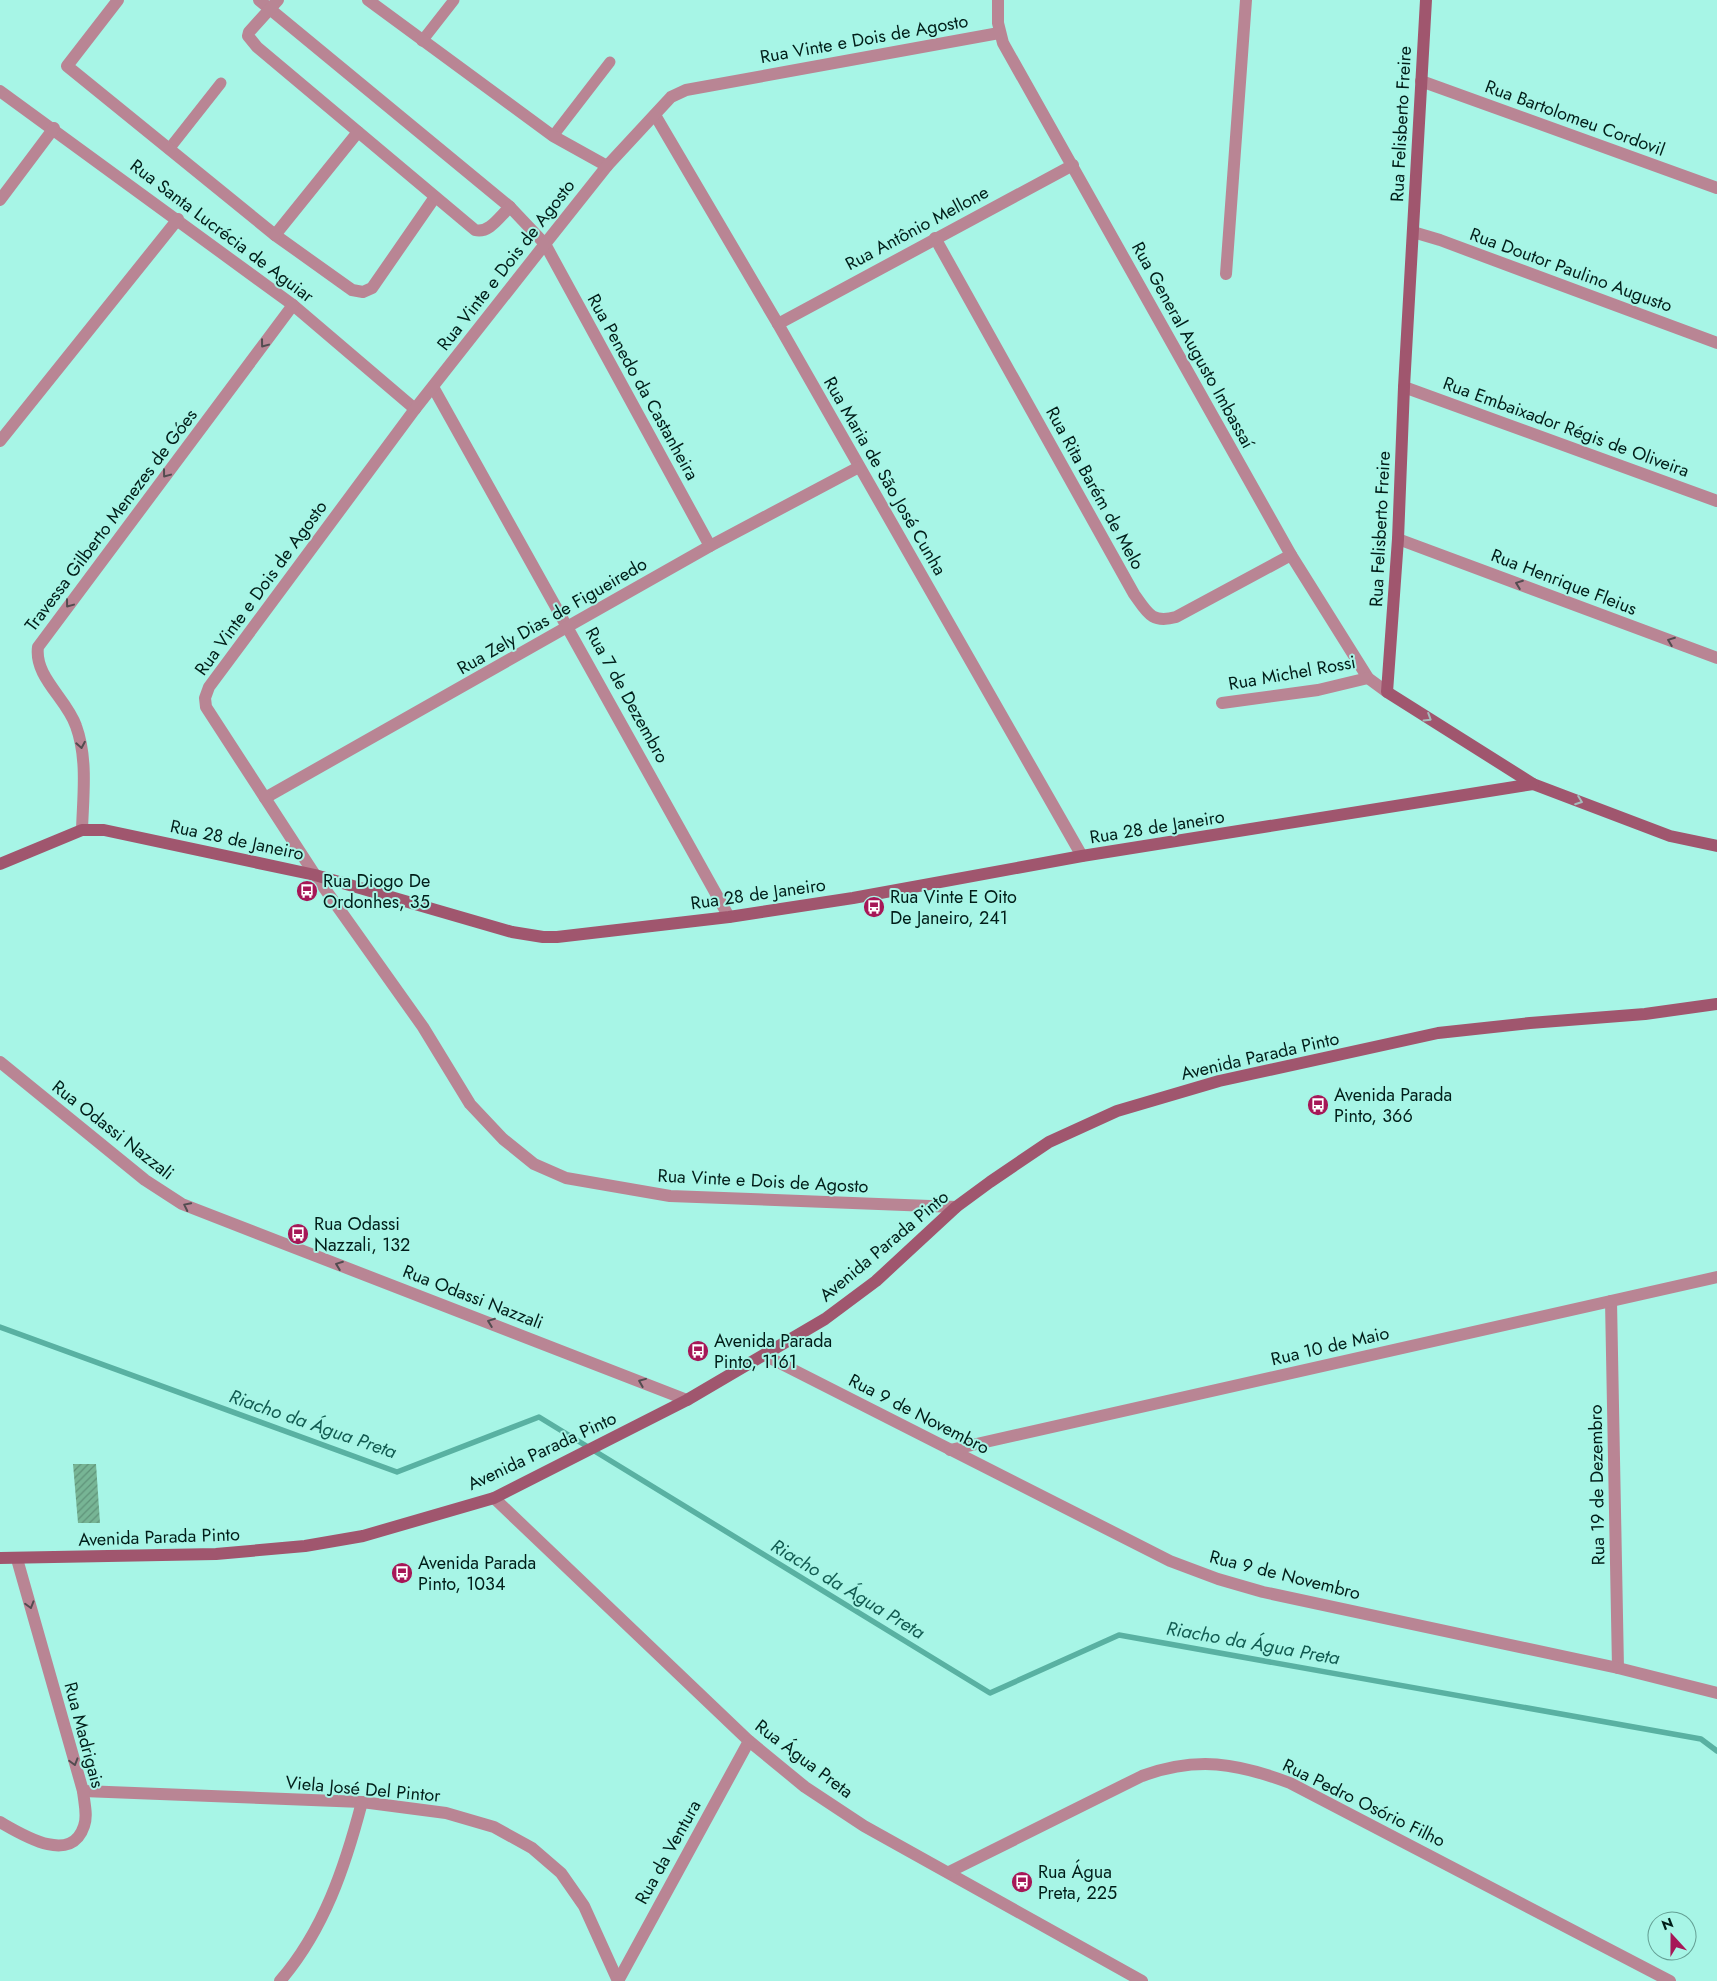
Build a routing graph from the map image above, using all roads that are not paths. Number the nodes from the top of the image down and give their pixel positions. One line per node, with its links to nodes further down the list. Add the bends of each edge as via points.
1 (118, 0): 19 (street, via 67,66)
2 (259, 0): 8 (street, Rua Penedo da Castanheira)
3 (368, 0): 10 (street)
4 (454, 0): 10 (lane)
5 (998, 0): 9 (street, Rua General Augusto Imbassaí)
6 (1246, 0): 31 (street)
7 (1426, 0): 12 (street, Rua Felisberto Freire)
8 (274, 5): 17 (street, via 249,32 251,40); 25 (street, Rua Penedo da Castanheira)
9 (999, 33): 15 (street, Rua Vinte e Dois de Agosto, via 686,90 671,97); 20 (street, Rua General Augusto Imbassaí)
10 (422, 41): 18 (street)
11 (610, 62): 18 (lane)
12 (1421, 81): 22 (street, Rua Bartolomeu Cordovil); 27 (street, Rua Felisberto Freire)
13 (221, 83): 19 (lane)
14 (0, 91): 16 (street, Rua Santa Lucrécia de Aguiar)
15 (655, 115): 21 (street, Rua Vinte e Dois de Agosto); 33 (street, Rua Maria de São José Cunha)
16 (54, 128): 24 (street); 26 (street, Rua Santa Lucrécia de Aguiar)
17 (358, 132): 23 (street); 28 (street)
18 (552, 136): 21 (street)
19 (169, 149): 28 (street)
20 (1073, 165): 29 (street, Rua Antônio Mellone); 43 (street, Rua General Augusto Imbassaí)
21 (607, 166): 30 (street, Rua Vinte e Dois de Agosto)
22 (1717, 188)
23 (435, 197): 25 (street, via 481,232); 28 (street, via 372,288 363,292 352,290)
24 (0, 200)
25 (510, 207): 30 (street, Rua Penedo da Castanheira)
26 (178, 219): 32 (street, Rua Santa Lucrécia de Aguiar); 38 (street)
27 (1413, 232): 34 (street, Rua Doutor Paulino Augusto); 36 (street, Rua Felisberto Freire)
28 (275, 235)
29 (935, 238): 33 (street, Rua Antônio Mellone); 43 (street, Rua Rita Barém de Melo, via 1134,594 1148,613 1157,620 1176,617)
30 (545, 244): 35 (street, Rua Vinte e Dois de Agosto); 42 (street, Rua Penedo da Castanheira)
31 (1226, 274)
32 (293, 305): 37 (street, Rua Santa Lucrécia de Aguiar); 51 (street, Travessa Gilberto Menezes de Góes, one-way to 51, via 38,647 39,666 68,709 82,744)
33 (778, 324): 39 (street, Rua Maria de São José Cunha)
34 (1717, 343)
35 (432, 387): 37 (street, Rua Vinte e Dois de Agosto); 44 (street, Rua 7 de Dezembro)
36 (1404, 387): 40 (street, Rua Embaixador Régis de Oliveira); 41 (street, Rua Felisberto Freire)
37 (415, 409): 50 (street, Rua Vinte e Dois de Agosto, via 208,687 206,707)
38 (0, 441)
39 (859, 467): 42 (street, Rua Zely Dias de Figueiredo); 53 (street, Rua Maria de São José Cunha)
40 (1717, 501)
41 (1398, 539): 45 (street, Rua Henrique Fleius, one-way to 41); 47 (street, Rua Felisberto Freire)
42 (710, 546): 44 (street, Rua Zely Dias de Figueiredo)
43 (1292, 555): 46 (street, Rua General Augusto Imbassaí)
44 (569, 626): 50 (street, Rua Zely Dias de Figueiredo); 56 (street, Rua 7 de Dezembro)
45 (1717, 658)
46 (1368, 678): 47 (street, Rua General Augusto Imbassaí); 48 (street, Rua Michel Rossi, via 1318,690)
47 (1386, 692): 49 (street, one-way to 49)
48 (1222, 703)
49 (1533, 784): 52 (street, one-way to 52, via 1670,836); 53 (street, Rua 28 de Janeiro)
50 (265, 798): 55 (street, Rua Vinte e Dois de Agosto)
51 (82, 830): 54 (street, Rua 28 de Janeiro); 55 (street, Rua 28 de Janeiro, via 104,830)
52 (1717, 846)
53 (1082, 856): 56 (street, Rua 28 de Janeiro, via 860,897)
54 (0, 864)
55 (315, 874): 56 (street, Rua 28 de Janeiro, via 512,932 543,937); 59 (street, Rua Vinte e Dois de Agosto, via 423,1027 470,1104 503,1139 534,1164 566,1178 670,1196)
56 (729, 917)
57 (1717, 1004): 59 (street, Avenida Parada Pinto, via 1645,1014 1530,1022 1438,1033 1219,1081 1117,1111 1049,1142)
58 (0, 1062): 63 (street, Rua Odassi Nazzali, one-way to 58, via 182,1204 145,1180)
59 (956, 1207): 62 (street, Avenida Parada Pinto, via 876,1281)
60 (1717, 1277): 61 (street, Rua 10 de Maio)
61 (1611, 1301): 64 (street, Rua 10 de Maio); 68 (street, Rua 19 de Dezembro)
62 (766, 1356): 63 (street, Avenida Parada Pinto); 64 (street, Rua 9 de Novembro)
63 (687, 1400): 65 (street, Avenida Parada Pinto)
64 (950, 1450): 68 (street, Rua 9 de Novembro, via 1170,1560 1218,1579 1263,1592)
65 (494, 1498): 67 (street, Avenida Parada Pinto, via 363,1536 305,1546 216,1554); 70 (street, Rua Água Preta)
66 (0, 1558): 67 (street, Avenida Parada Pinto)
67 (17, 1558): 71 (street, Rua Madrigais, one-way to 71)
68 (1618, 1668): 69 (street, Rua 9 de Novembro)
69 (1717, 1693)
70 (748, 1741): 74 (street, Rua Água Preta, via 805,1787 857,1821); 76 (street, Rua da Ventura)
71 (83, 1791): 72 (street, Viela José Del Pintor); 73 (street, Rua Madrigais, via 85,1825 81,1834 62,1845 50,1846)
72 (362, 1802): 75 (street, via 348,1858 332,1898 312,1937); 76 (street, Viela José Del Pintor, via 446,1813 494,1827 532,1848 561,1874 584,1906)
73 (0, 1822)
74 (949, 1872): 77 (street, Rua Água Preta); 78 (street, Rua Pedro Osório Filho, via 1142,1776 1173,1766 1214,1763 1290,1783)
75 (280, 1981)
76 (618, 1981)
77 (1142, 1981)
78 (1670, 1981)

